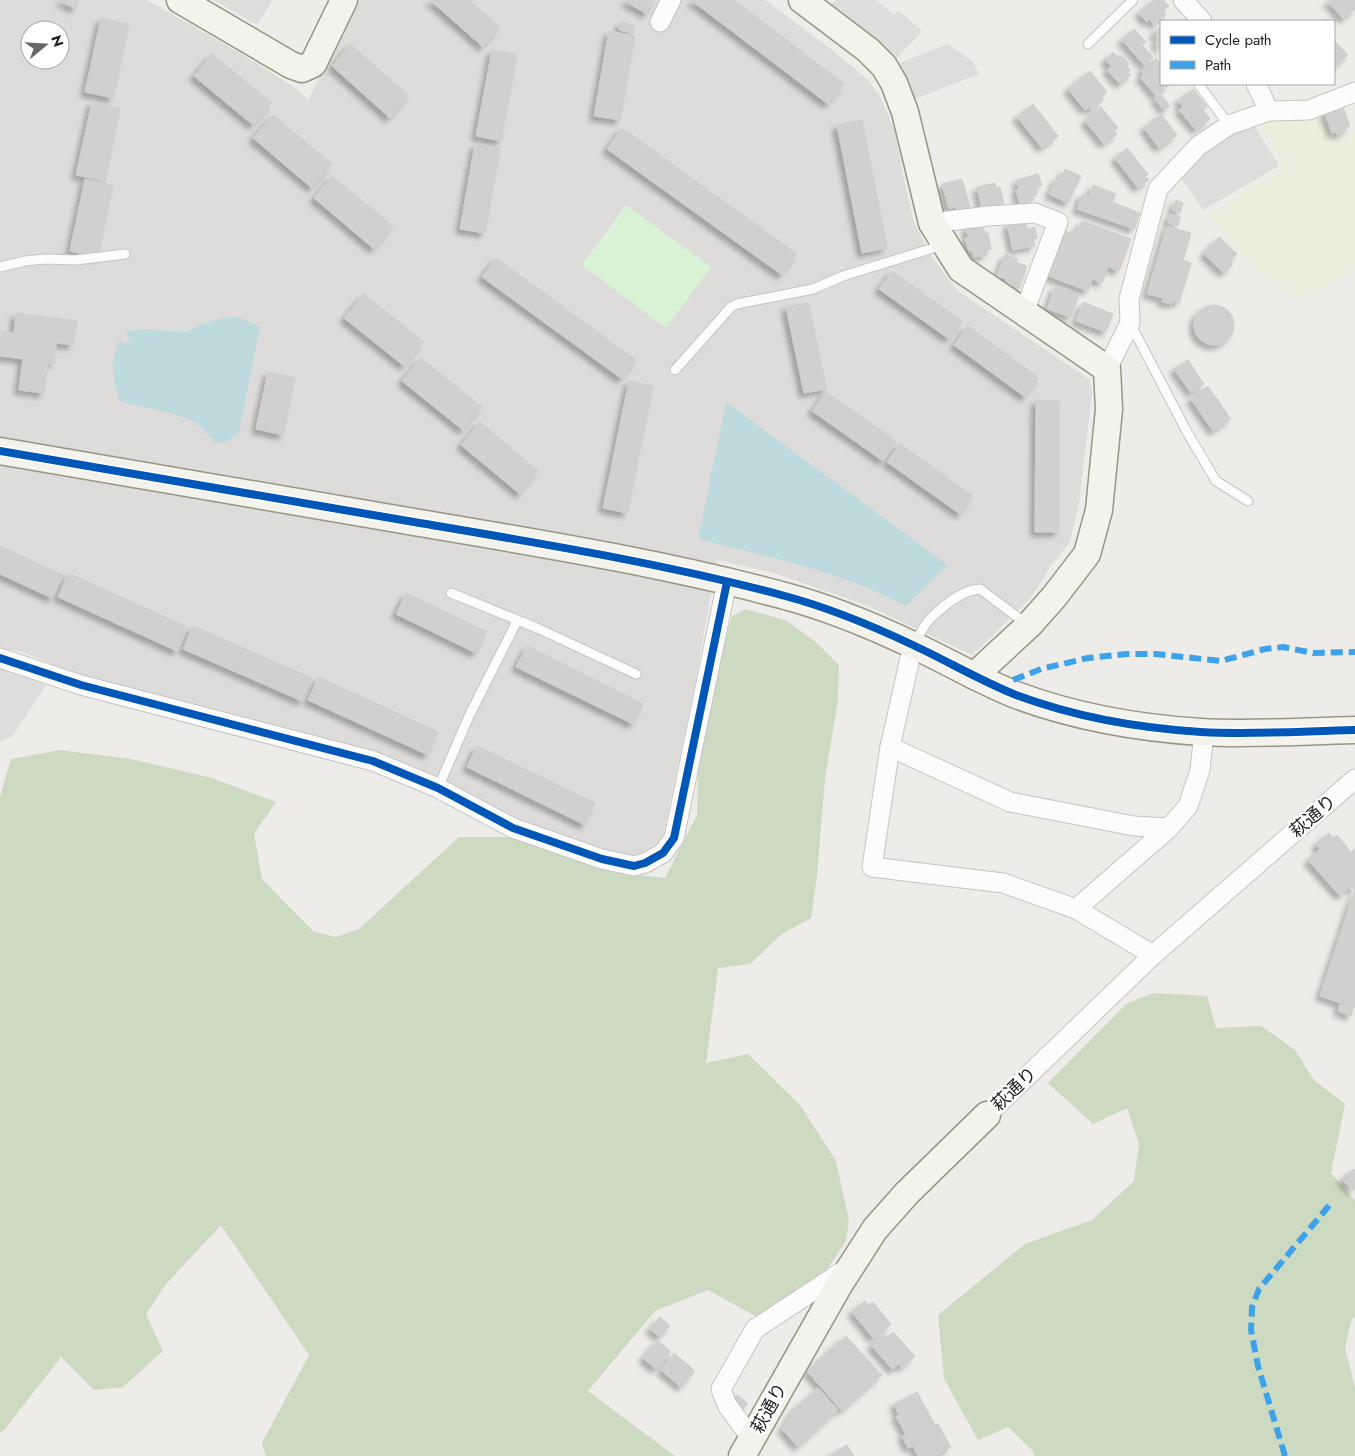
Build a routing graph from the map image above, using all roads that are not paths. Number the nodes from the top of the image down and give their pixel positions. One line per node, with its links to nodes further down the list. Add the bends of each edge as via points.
1 (180, 0): 2 (street, via 302,69 313,64)
2 (344, 0)
3 (671, 0): 8 (street)
4 (1133, 0): 9 (lane)
5 (1183, 0): 7 (street)
6 (808, 2): 15 (street, via 868,50 884,66 894,83)
7 (1201, 20)
8 (660, 22)
9 (1088, 44)
10 (1199, 85): 14 (lane)
11 (1256, 85): 13 (street)
12 (1355, 92): 13 (street, via 1310,110)
13 (1268, 111): 14 (street)
14 (1229, 125): 19 (street, via 1198,146 1158,189 1129,299)
15 (939, 234): 18 (street, via 961,269); 18 (street, via 989,216 1034,213 1058,222); 21 (lane, via 813,289 731,307)
16 (125, 254): 17 (lane, via 76,260 25,260)
17 (0, 267)
18 (1024, 312): 20 (street)
19 (1130, 323): 20 (street); 23 (lane, via 1216,481)
20 (1107, 369): 27 (street, via 1110,410 1099,510 1087,554)
21 (675, 370)
22 (0, 451): 24 (street, via 550,545)
23 (1248, 500)
24 (727, 582): 28 (street, via 836,611); 36 (street, via 674,838 663,853 634,866 602,859 513,828)
25 (451, 593): 26 (lane)
26 (517, 621): 30 (lane); 36 (lane, via 469,716)
27 (1029, 625): 28 (lane, via 980,589 972,589 963,592 929,620); 31 (street)
28 (913, 645): 31 (street); 34 (street)
29 (0, 658): 36 (street, via 82,685 373,760)
30 (636, 674)
31 (974, 676): 33 (street, via 1017,695 1072,712 1116,722)
32 (1355, 730): 33 (street)
33 (1204, 732): 37 (street, via 1200,770 1188,806)
34 (890, 747): 37 (street, via 1010,802 1134,826); 38 (street, via 872,867 1003,884)
35 (1355, 779): 39 (street, 萩通り)
36 (438, 788)
37 (1169, 828): 38 (street)
38 (1076, 909): 39 (street)
39 (1153, 955): 40 (street, 萩通り)
40 (987, 1115): 41 (street, 萩通り, via 907,1193 875,1229)
41 (850, 1266): 42 (street, 萩通り); 42 (street, via 756,1329 728,1375 721,1389)
42 (748, 1450)

